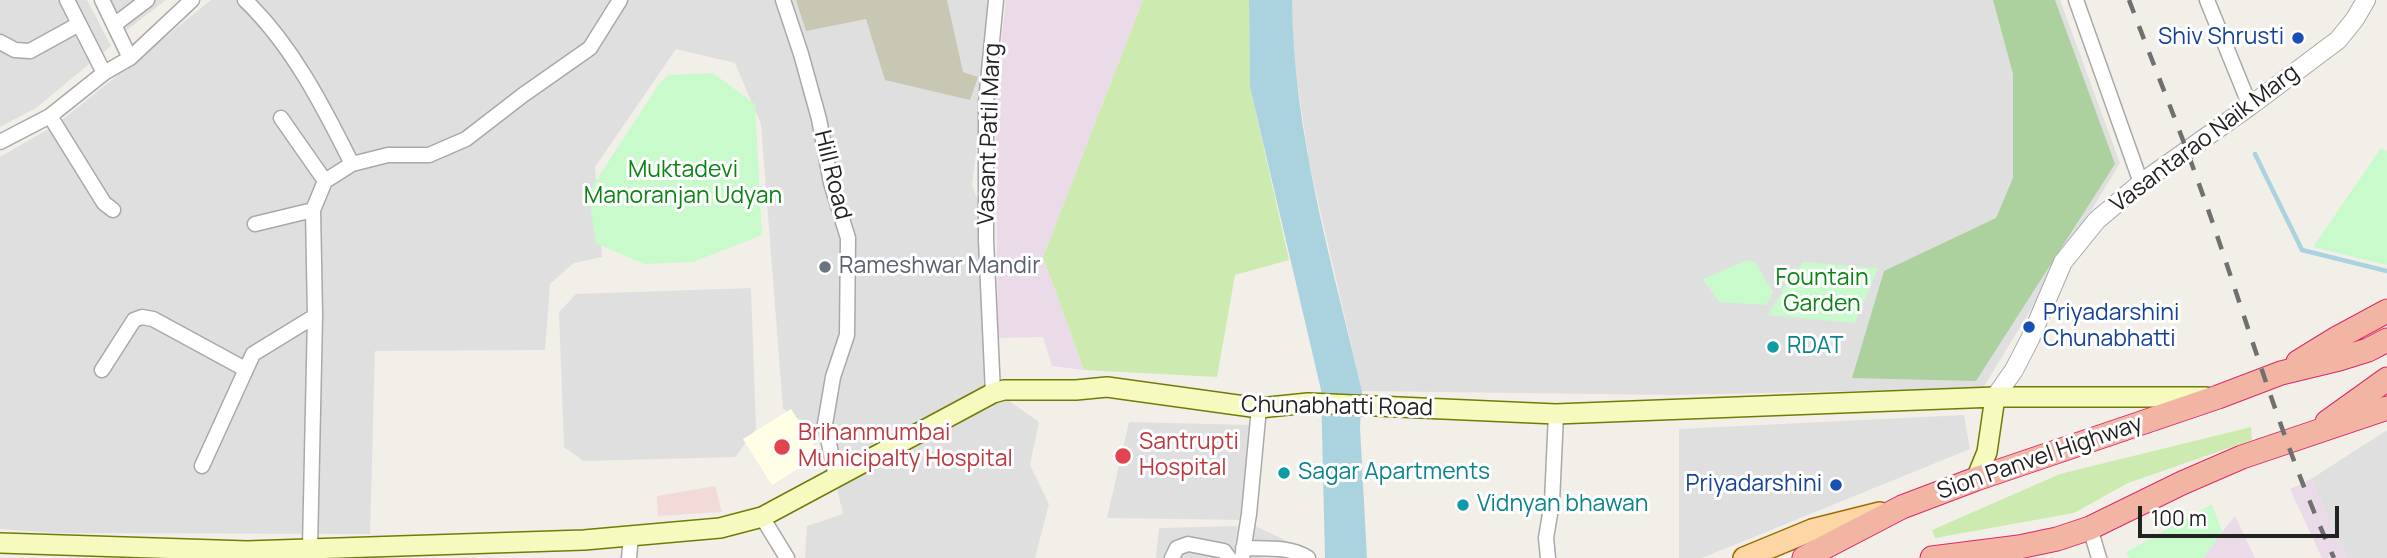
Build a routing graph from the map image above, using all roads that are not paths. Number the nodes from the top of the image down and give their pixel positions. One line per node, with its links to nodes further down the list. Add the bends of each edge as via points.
1 (67, 0): 12 (street)
2 (102, 0): 13 (street)
3 (147, 0): 13 (street)
4 (192, 0): 15 (street)
5 (245, 0): 21 (street, via 280,41 321,103)
6 (620, 0): 21 (street, via 590,48 466,139 429,155 388,155)
7 (783, 0): 42 (street, Hill Road, via 848,238 846,335 832,377 825,424)
8 (996, 0): 34 (street, Vasant Patil Marg, via 986,102)
9 (2076, 0): 23 (street)
10 (2207, 0): 17 (street)
11 (2366, 0): 17 (street, Vasantarao Naik Marg, via 2338,40)
12 (79, 24): 14 (street, via 30,51); 16 (street)
13 (114, 25): 15 (street)
14 (0, 42)
15 (130, 58): 16 (street)
16 (104, 73): 18 (street)
17 (2250, 106): 23 (street, Vasantarao Naik Marg)
18 (50, 116): 20 (street); 24 (street, via 103,202)
19 (281, 118): 22 (street)
20 (0, 142)
21 (352, 164): 22 (street)
22 (325, 181): 25 (street)
23 (2141, 183): 35 (street, Vasantarao Naik Marg, via 2098,220 2063,262 2030,339)
24 (113, 210)
25 (313, 210): 26 (street); 28 (street)
26 (255, 224)
27 (2387, 311): 32 (highway)
28 (315, 316): 30 (street, via 253,354); 50 (street)
29 (2387, 340): 32 (highway, via 2368,351)
30 (245, 369): 31 (street, via 142,317 134,320); 41 (street)
31 (102, 370)
32 (2281, 373): 36 (highway, Sion Panvel Highway)
33 (2387, 379): 40 (highway)
34 (993, 393): 37 (main road, Chunabhatti Road, via 1107,387); 42 (main road, Chunabhatti Road)
35 (1995, 397): 36 (main road, Chunabhatti Road); 39 (main road, Chunabhatti Road); 43 (main road, Vasantarao Naik Marg, via 1987,452)
36 (2218, 397): 43 (highway, Sion Panvel Highway)
37 (1259, 408): 39 (main road, Chunabhatti Road, via 1308,403); 53 (street)
38 (2387, 408): 40 (highway)
39 (1556, 414): 60 (street)
40 (2304, 438): 46 (highway, via 2242,457)
41 (202, 466)
42 (836, 477): 45 (main road, Chunabhatti Road)
43 (1976, 479): 44 (highway, Sion Panvel Highway)
44 (1902, 507): 61 (main road, via 1812,530); 62 (highway, Sion Panvel Highway)
45 (762, 517): 47 (main road, Chunabhatti Road, via 720,528); 56 (street)
46 (2090, 528): 49 (highway); 65 (street)
47 (631, 536): 51 (main road, Chunabhatti Road); 55 (street)
48 (0, 543): 52 (main road, Chunabhatti Road)
49 (2019, 547): 63 (highway); 64 (main road)
50 (322, 551): 51 (main road, Chunabhatti Road); 54 (main road, Chunabhatti Road)
51 (399, 552)
52 (149, 553): 54 (main road, Chunabhatti Road)
53 (1246, 553): 59 (street, via 1290,551)
54 (247, 555)
55 (629, 558)
56 (787, 558)
57 (1172, 558): 58 (street, via 1177,548 1188,544 1224,551)
58 (1229, 558)
59 (1308, 558)
60 (1548, 558)
61 (1744, 558)
62 (1804, 558)
63 (1933, 558)
64 (1992, 558)
65 (2099, 558)

